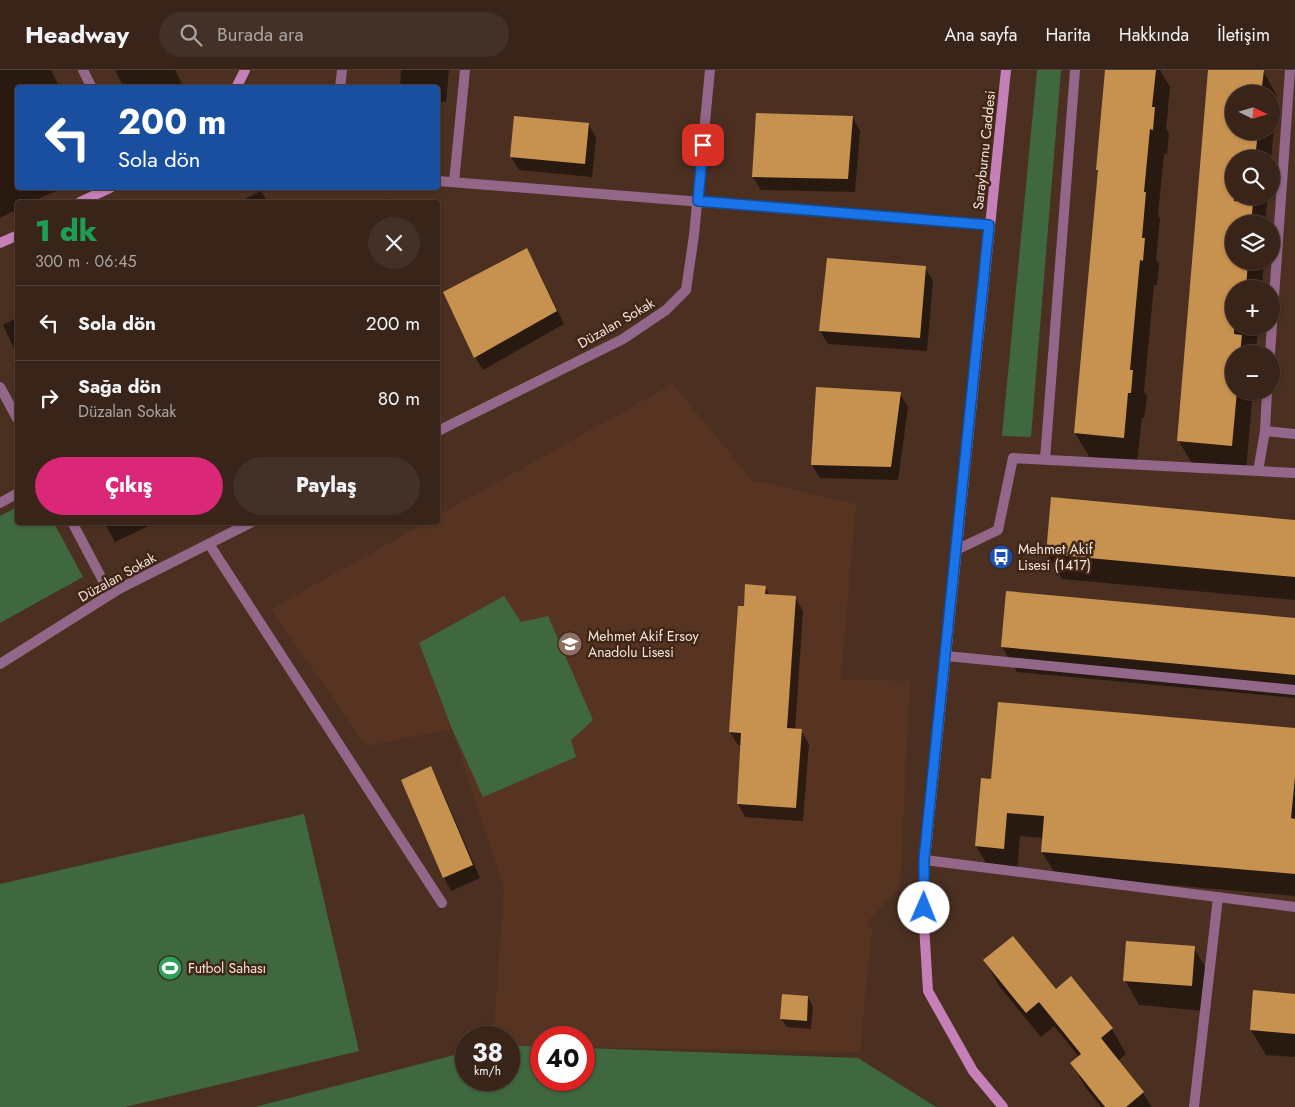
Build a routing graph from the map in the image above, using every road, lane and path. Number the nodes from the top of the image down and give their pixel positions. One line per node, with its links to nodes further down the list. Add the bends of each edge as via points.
1 (83, 70): 9 (street)
2 (245, 70): 10 (street)
3 (342, 70): 11 (street)
4 (465, 70): 13 (street)
5 (710, 70): 16 (street, Düzalan Sokak)
6 (1005, 70): 17 (street, Sarayburnu Caddesi)
7 (1075, 70): 27 (street)
8 (1290, 70): 20 (street)
9 (90, 85)
10 (238, 85)
11 (340, 85)
12 (440, 180): 13 (street)
13 (454, 182): 16 (street)
14 (106, 190): 15 (street)
15 (84, 200)
16 (698, 201): 17 (street); 24 (street, Düzalan Sokak, via 686,290 666,310 622,339)
17 (989, 225): 35 (street, Sarayburnu Caddesi)
18 (15, 236): 19 (street)
19 (0, 244)
20 (1271, 345)
21 (0, 387): 23 (street)
22 (1267, 400): 25 (street)
23 (15, 414)
24 (440, 430)
25 (1265, 431): 26 (street); 28 (street)
26 (1295, 434)
27 (1045, 459): 28 (street); 35 (street, via 1013,458 998,530)
28 (1258, 471): 29 (street)
29 (1295, 473)
30 (15, 495): 31 (street)
31 (0, 503)
32 (74, 525): 36 (street)
33 (246, 525): 34 (street, Düzalan Sokak)
34 (209, 544): 36 (street, Düzalan Sokak); 42 (street)
35 (956, 550): 37 (street, Sarayburnu Caddesi)
36 (110, 594): 38 (street, Düzalan Sokak)
37 (946, 656): 39 (street); 40 (street, Sarayburnu Caddesi)
38 (0, 664)
39 (1295, 690)
40 (924, 860): 41 (street); 44 (street, Sarayburnu Caddesi, via 928,991 973,1071)
41 (1218, 897): 43 (street); 45 (street)
42 (442, 902)
43 (1295, 907)
44 (1003, 1107)
45 (1194, 1107)

